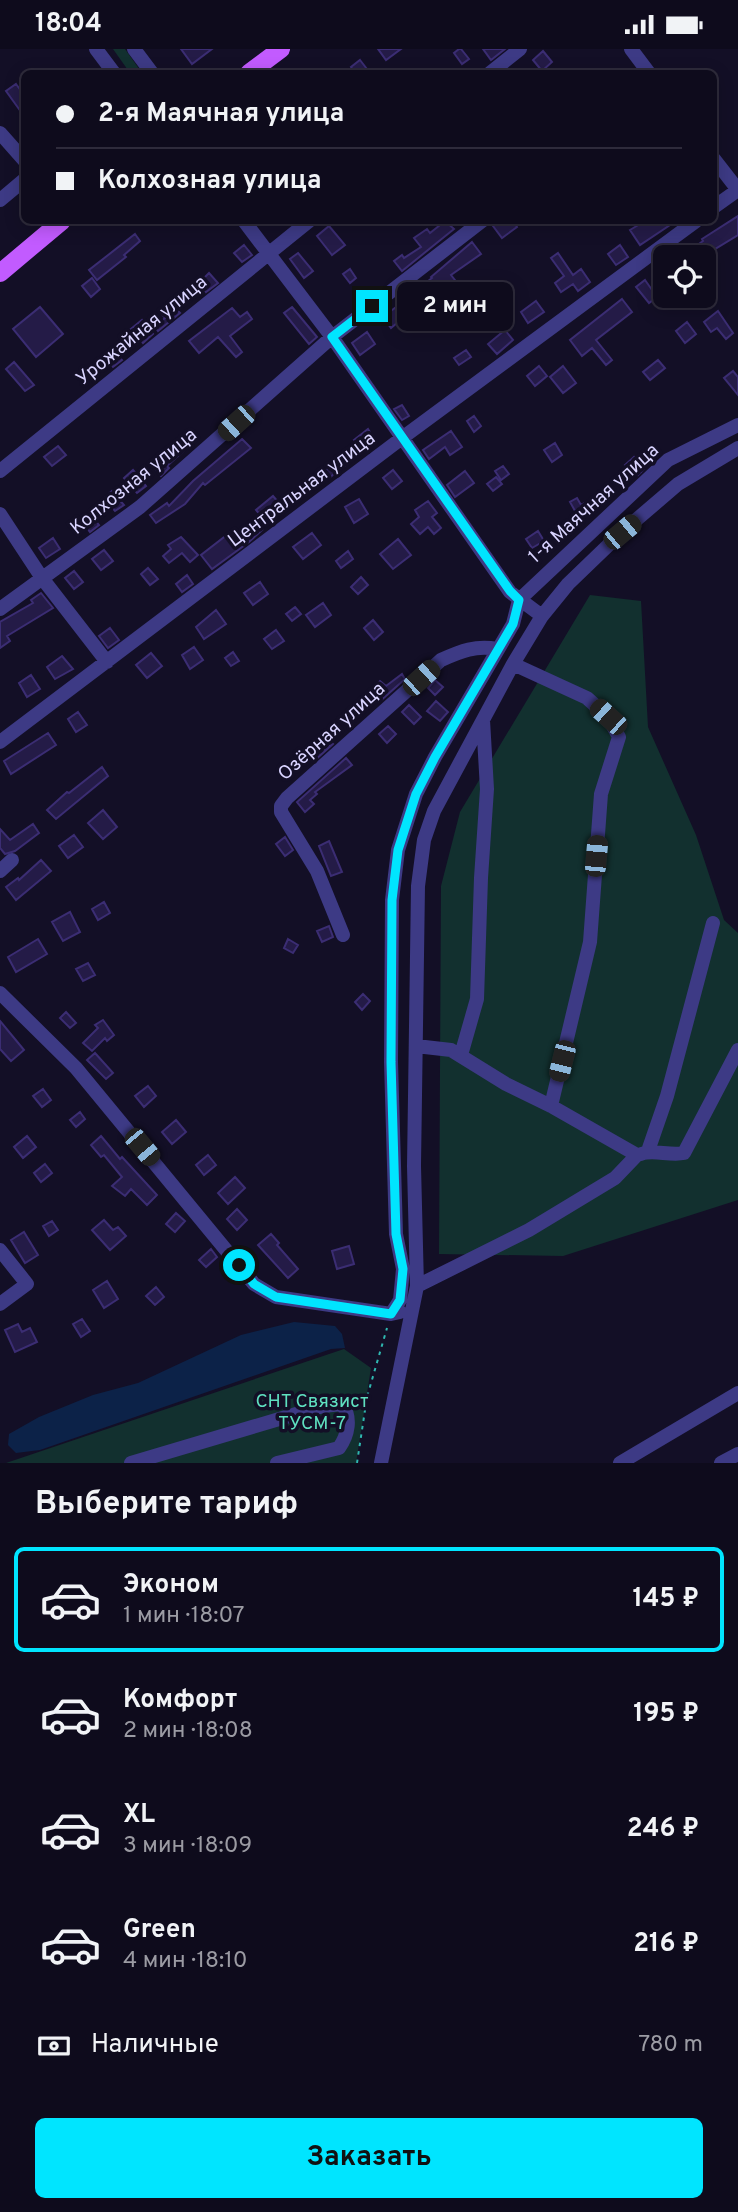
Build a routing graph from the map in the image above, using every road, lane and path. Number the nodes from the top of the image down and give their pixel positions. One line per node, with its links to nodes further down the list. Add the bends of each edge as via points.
1 (96, 49): 6 (street)
2 (134, 49): 7 (street)
3 (281, 49): 8 (main road)
4 (520, 49): 9 (street)
5 (631, 49): 10 (street)
6 (112, 70)
7 (150, 70)
8 (253, 70)
9 (494, 70)
10 (647, 70)
11 (0, 132): 12 (street)
12 (21, 156)
13 (717, 163): 15 (street)
14 (21, 182): 16 (street)
15 (738, 190): 17 (street)
16 (0, 200)
17 (717, 205)
18 (58, 224): 24 (main road)
19 (247, 224): 23 (street)
20 (305, 224): 23 (street, Урожайная улица)
21 (478, 224): 25 (street, Колхозная улица)
22 (692, 224): 27 (street, Центральная улица)
23 (270, 252): 25 (street); 29 (street, Урожайная улица)
24 (0, 273)
25 (332, 337): 27 (street); 31 (street, Колхозная улица, via 140,507)
26 (738, 425): 32 (street, 1-я Маячная улица, via 668,460)
27 (402, 438): 32 (street); 36 (street, Центральная улица)
28 (738, 448): 34 (street, via 678,484 622,532)
29 (0, 471)
30 (0, 514): 31 (street)
31 (42, 578): 33 (street, Колхозная улица); 36 (street)
32 (519, 600): 34 (street); 35 (street, via 513,624)
33 (0, 608)
34 (542, 616): 37 (street)
35 (497, 649): 43 (street, Озёрная улица, via 467,649 441,660 281,806 317,871); 54 (street, via 416,794 398,850 392,900 391,1062 396,1234 403,1269 400,1300)
36 (107, 662): 39 (street, Центральная улица)
37 (513, 664): 38 (street); 48 (street, via 587,698 608,717 619,737 601,795 590,942)
38 (483, 720): 45 (street, via 448,782 424,840 418,886); 47 (street, via 487,789 477,999)
39 (0, 742)
40 (12, 860): 41 (street)
41 (0, 871)
42 (713, 923): 49 (street, via 667,1096)
43 (342, 935)
44 (0, 993): 54 (street, via 76,1067 254,1284 276,1297)
45 (416, 1047): 47 (street, via 451,1049); 51 (street)
46 (738, 1050): 49 (street, via 684,1153)
47 (461, 1055): 48 (street)
48 (551, 1106): 49 (street)
49 (642, 1153): 51 (street, via 615,1178 529,1230)
50 (0, 1250): 52 (street, via 27,1284)
51 (417, 1286): 53 (street)
52 (0, 1304)
53 (413, 1310): 54 (street); 60 (street)
54 (391, 1314): 59 (path, via 367,1397)
55 (738, 1393): 61 (street)
56 (738, 1454): 62 (street)
57 (131, 1463): 58 (street, via 342,1404 347,1436 339,1448)
58 (277, 1463)
59 (357, 1463)
60 (381, 1463)
61 (620, 1463)
62 (721, 1463)

